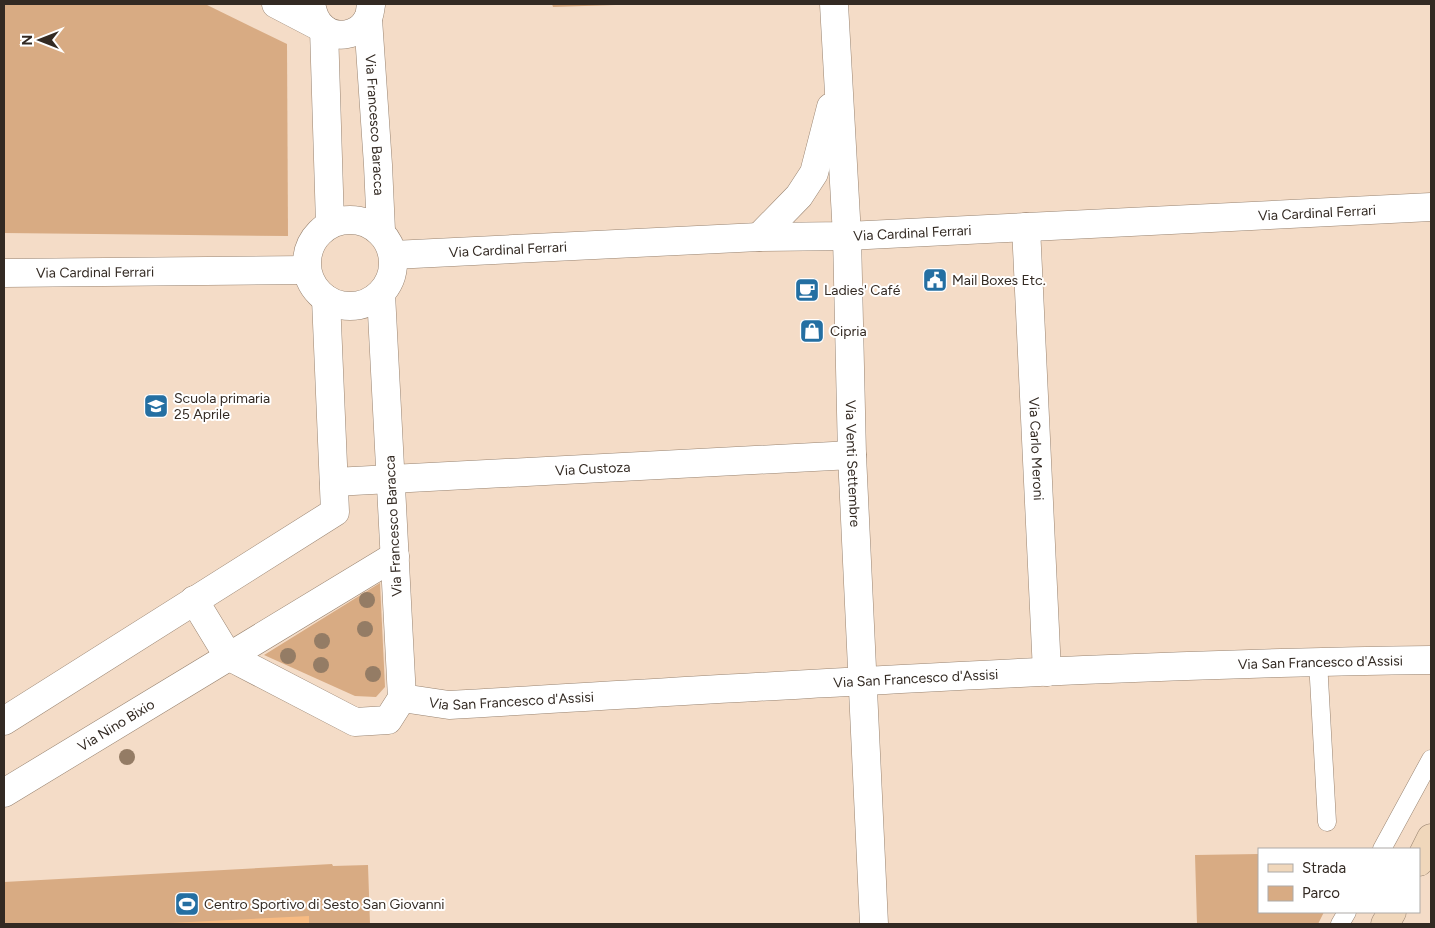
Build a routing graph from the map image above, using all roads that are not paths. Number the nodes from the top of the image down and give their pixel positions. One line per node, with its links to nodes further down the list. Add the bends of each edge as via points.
1 (276, 4): 4 (street)
2 (834, 4): 5 (street, Via Venti Settembre)
3 (370, 12): 4 (street, via 360,29 348,34 336,34); 9 (street, Via Francesco Baracca)
4 (319, 20): 7 (street)
5 (838, 84): 10 (street, Via Venti Settembre); 11 (street, via 814,173 799,196)
6 (1431, 206): 8 (street, Via Cardinal Ferrari)
7 (330, 224): 9 (street, via 342,219 356,219); 13 (street, via 318,232 310,244)
8 (1026, 227): 10 (street, Via Cardinal Ferrari); 25 (street, Via Carlo Meroni)
9 (380, 231): 12 (street, via 389,242)
10 (847, 236): 11 (street, Via Cardinal Ferrari); 17 (street, Via Venti Settembre)
11 (758, 237): 12 (street, Via Cardinal Ferrari)
12 (393, 255): 15 (street, via 389,282)
13 (307, 270): 14 (street, Via Cardinal Ferrari); 16 (street, via 310,282)
14 (4, 273)
15 (380, 294): 16 (street, via 354,306 339,305); 18 (street, Via Francesco Baracca)
16 (326, 299): 19 (street)
17 (852, 455): 18 (street, Via Custoza); 26 (street, Via Venti Settembre)
18 (390, 479): 19 (street, Via Custoza); 20 (street, Via Francesco Baracca)
19 (334, 482): 21 (street, via 335,512)
20 (395, 556): 22 (street, Via Nino Bixio); 27 (street, Via Francesco Baracca)
21 (194, 600): 22 (street); 28 (street)
22 (228, 656): 27 (street, via 355,722 388,720); 30 (street, Via Nino Bixio)
23 (1431, 660): 24 (street, Via San Francesco d'Assisi)
24 (1318, 661): 25 (street, Via San Francesco d'Assisi); 31 (lane)
25 (1047, 672): 26 (street, Via San Francesco d'Assisi)
26 (862, 682): 27 (street, Via San Francesco d'Assisi, via 449,705); 37 (street, Via Venti Settembre)
27 (402, 698)
28 (4, 721)
29 (1431, 759): 33 (lane)
30 (4, 793)
31 (1327, 822)
32 (1431, 838): 34 (main road)
33 (1383, 848)
34 (1420, 860)
35 (1346, 913): 38 (lane)
36 (1391, 913): 39 (main road)
37 (874, 924)
38 (1340, 924)
39 (1385, 924)

